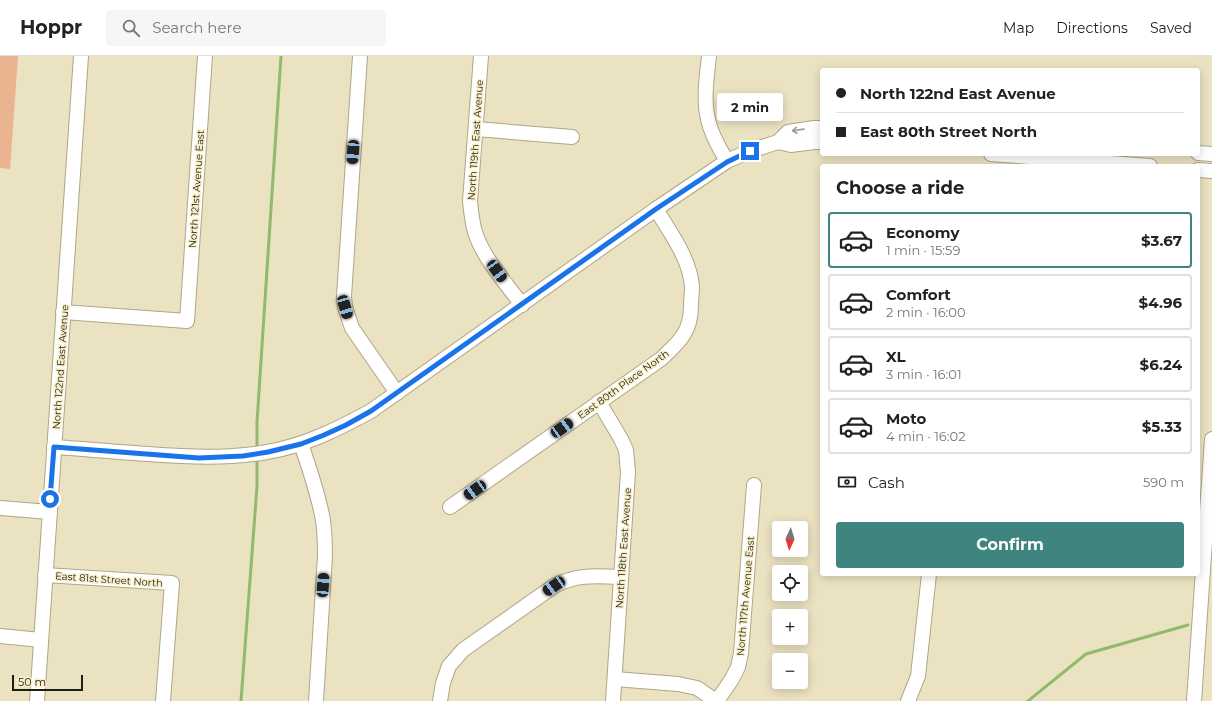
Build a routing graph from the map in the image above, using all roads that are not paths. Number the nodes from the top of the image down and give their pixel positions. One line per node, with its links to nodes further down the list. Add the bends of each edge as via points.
1 (81, 56): 21 (street, North 122nd East Avenue)
2 (205, 56): 21 (street, North 121st Avenue East, via 187,321)
3 (360, 56): 22 (street, via 345,307 352,328)
4 (481, 56): 7 (street, North 119th East Avenue)
5 (709, 56): 15 (street, via 706,108 718,145)
6 (820, 128): 9 (street, one-way to 9, via 788,132)
7 (476, 129): 8 (street); 20 (street, North 119th East Avenue, via 470,201 475,230 484,252)
8 (572, 137)
9 (778, 142): 10 (street, via 791,145); 15 (street)
10 (820, 142)
11 (1200, 153): 12 (street)
12 (1212, 154)
13 (1018, 156): 14 (street)
14 (1071, 160): 16 (street)
15 (727, 162): 19 (street)
16 (1124, 164)
17 (1200, 170): 18 (street)
18 (1212, 171)
19 (656, 209): 20 (street); 23 (street, East 80th Place North, via 687,264 692,286 689,323 684,334 661,359)
20 (522, 305): 22 (street)
21 (64, 312): 26 (street, North 122nd East Avenue)
22 (397, 393): 25 (street, via 346,425)
23 (599, 402): 29 (street, East 80th Place North); 34 (street, North 118th East Avenue, via 621,439 628,461)
24 (1212, 439): 31 (street)
25 (301, 444): 26 (street, via 243,456 199,458); 40 (street, via 322,516 324,534 325,556)
26 (54, 447): 30 (street, North 122nd East Avenue)
27 (754, 486): 43 (street, North 117th Avenue East, via 741,652 738,667)
28 (0, 508): 30 (street)
29 (450, 508)
30 (50, 512): 32 (street, North 122nd East Avenue)
31 (1202, 549): 45 (street)
32 (45, 575): 36 (street, North 122nd East Avenue); 39 (street, East 81st Street North, via 172,583)
33 (929, 576): 44 (street, via 918,676)
34 (621, 578): 37 (street, North 118th East Avenue); 41 (street, via 585,576 554,586 463,650 449,666 442,683)
35 (0, 636): 36 (street)
36 (41, 640): 38 (street, North 122nd East Avenue)
37 (615, 679): 42 (street, North 118th East Avenue); 43 (street, via 697,688)
38 (37, 701)
39 (163, 701)
40 (316, 701)
41 (440, 701)
42 (613, 701)
43 (717, 701)
44 (908, 701)
45 (1194, 701)

